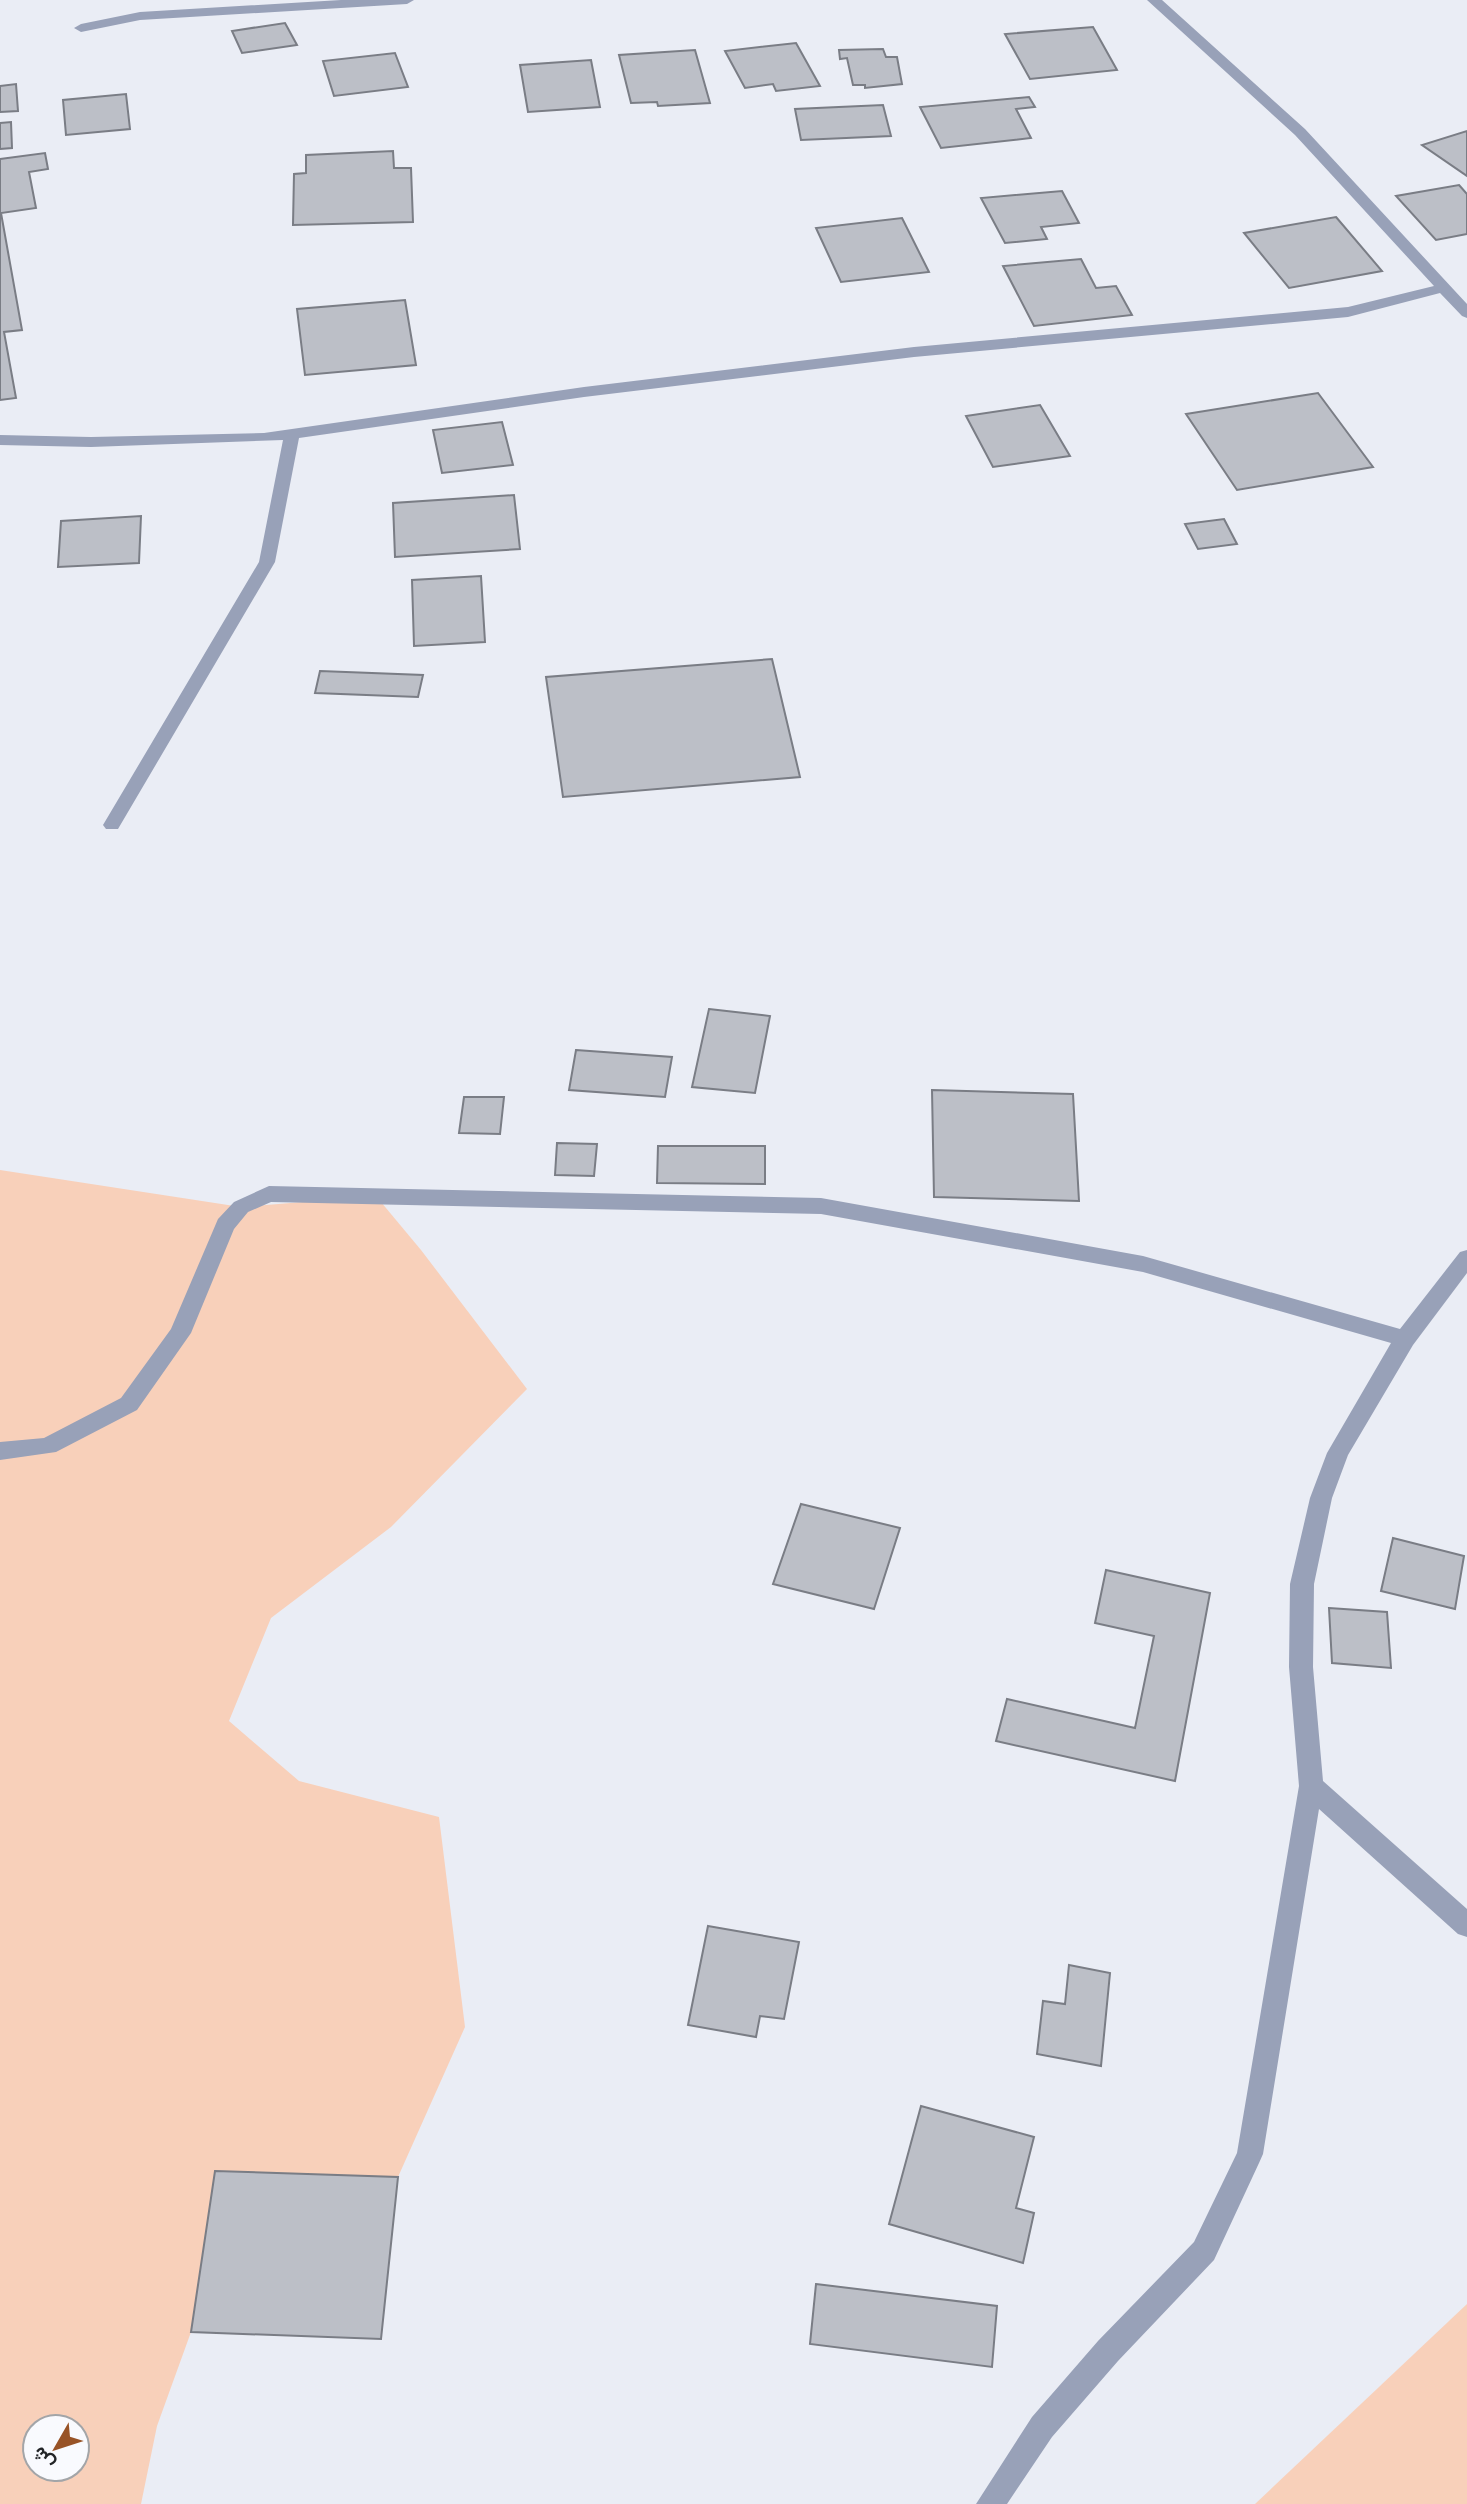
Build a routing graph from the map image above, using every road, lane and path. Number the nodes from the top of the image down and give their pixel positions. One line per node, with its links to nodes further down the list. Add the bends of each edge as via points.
1 (407, 0): 3 (street, via 140,16)
2 (1154, 0): 4 (street, via 1300,132)
3 (81, 29)
4 (1442, 288): 5 (street); 6 (street, via 1348,312 900,354 584,392)
5 (1467, 313)
6 (292, 434): 7 (street, via 91,442); 8 (street, via 267,562)
7 (0, 440)
8 (112, 825)
9 (1467, 1258): 10 (street)
10 (1405, 1339): 11 (street, via 1143,1264 821,1206 269,1194 241,1207 225,1225 180,1333 129,1404 48,1446); 12 (street, via 1338,1453 1321,1498 1302,1584 1301,1667)
11 (0, 1451)
12 (1311, 1786): 13 (street); 14 (street, via 1251,2154 1204,2251 1042,2427)
13 (1467, 1926)
14 (989, 2504)

